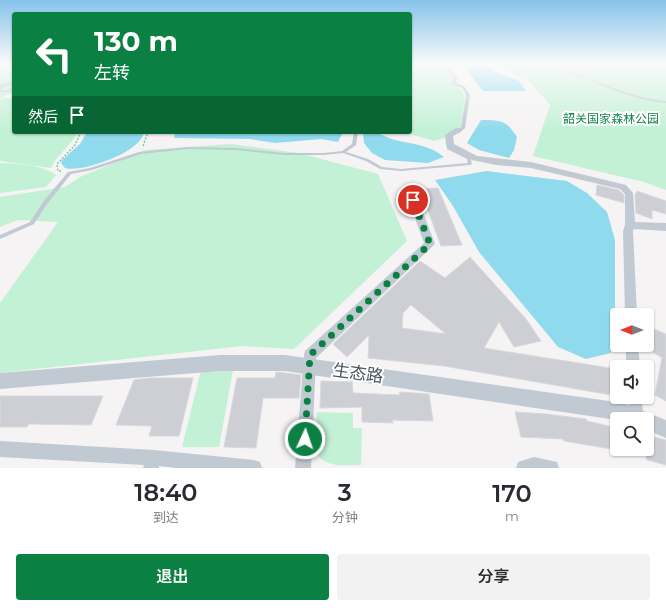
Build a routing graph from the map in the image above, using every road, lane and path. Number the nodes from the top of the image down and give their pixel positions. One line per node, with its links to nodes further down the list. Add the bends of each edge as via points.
1 (460, 86): 10 (lane, via 468,95 463,128)
2 (607, 86): 5 (lane, via 646,100)
3 (0, 89): 4 (lane, via 5,92)
4 (12, 89)
5 (666, 102)
6 (458, 130): 10 (street, via 449,135)
7 (80, 134): 13 (path, via 75,145 56,164 58,170)
8 (147, 134): 12 (path)
9 (356, 134): 11 (lane, via 354,146)
10 (449, 140): 11 (lane, via 448,148 469,158 470,164 402,170 381,168); 15 (street, via 450,146 475,158 531,165 623,187 629,193)
11 (343, 152): 12 (lane, via 285,154 188,148)
12 (140, 153): 13 (lane)
13 (70, 173): 17 (lane, via 32,223)
14 (413, 200): 19 (street, via 430,244 310,355)
15 (630, 225): 16 (street); 18 (street, via 628,232)
16 (666, 227)
17 (0, 237)
18 (631, 308)
19 (309, 366): 20 (street, 生态路, via 285,363 220,363); 21 (street, 生态路); 27 (street)
20 (0, 381)
21 (623, 412)
22 (654, 424): 23 (street, 生态路)
23 (666, 429)
24 (0, 449): 25 (street)
25 (153, 463): 26 (street)
26 (254, 468)
27 (303, 468)
28 (524, 468): 29 (street, via 534,464)
29 (551, 468)

